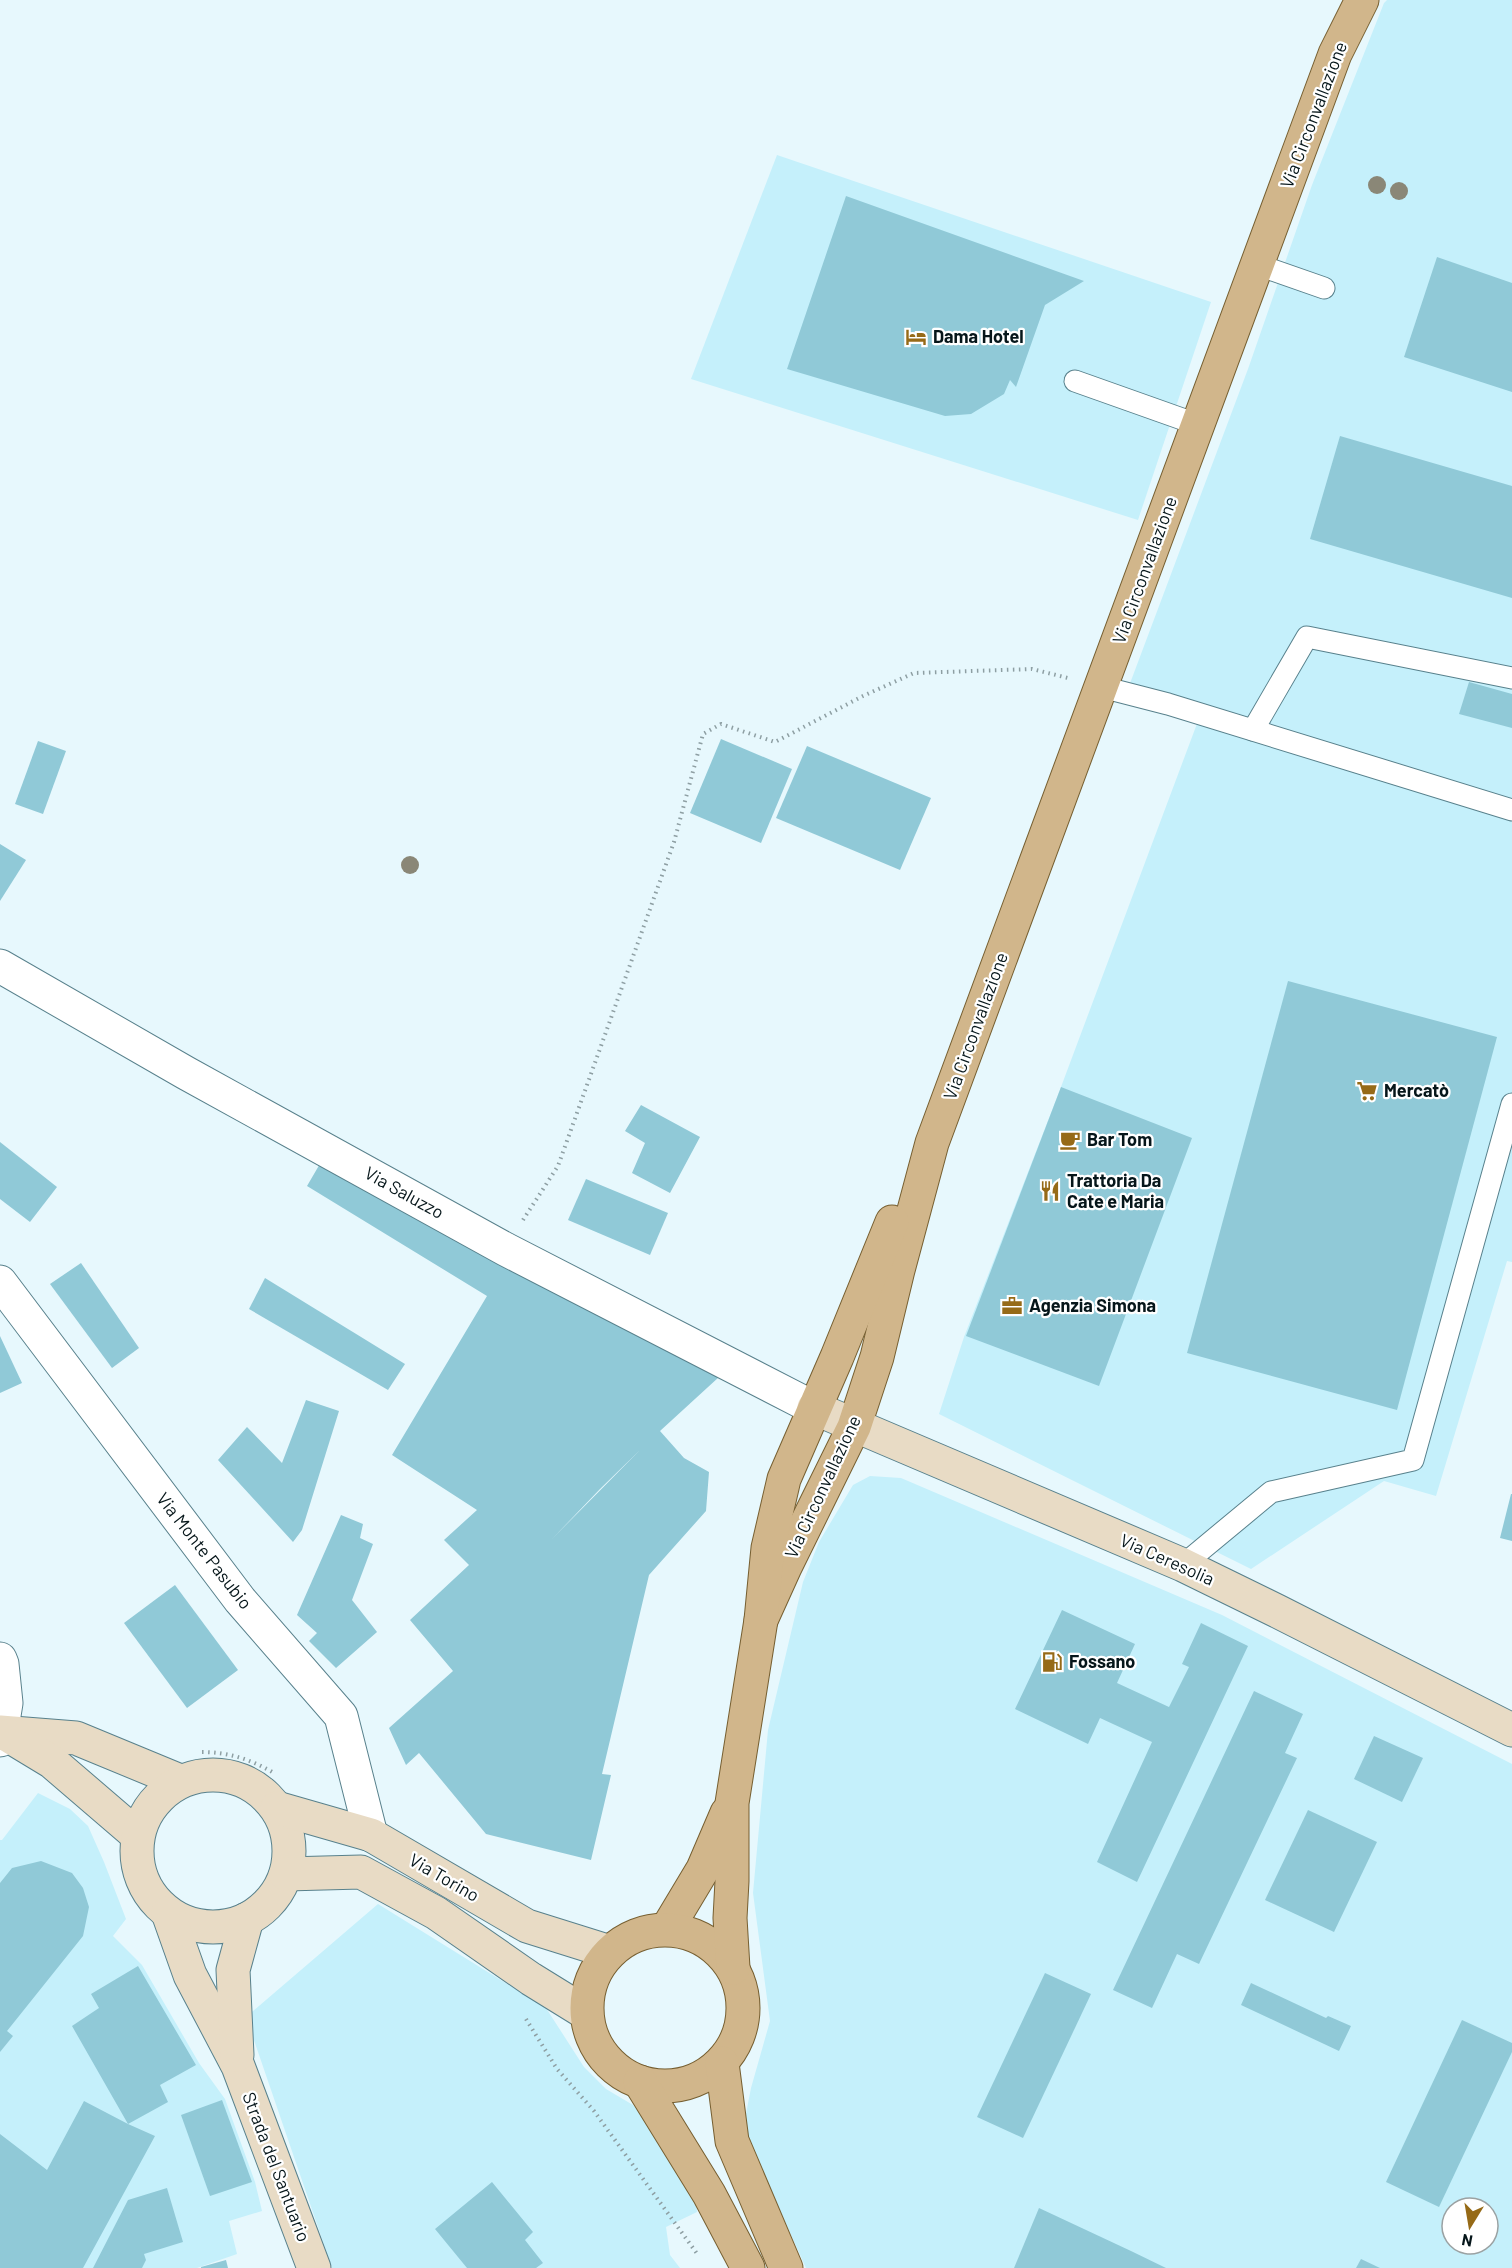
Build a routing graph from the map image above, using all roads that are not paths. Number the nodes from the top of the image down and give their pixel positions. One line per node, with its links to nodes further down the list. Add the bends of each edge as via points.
1 (1362, 0): 2 (main road, Via Circonvallazione, via 1335,54)
2 (1258, 265): 3 (lane); 5 (main road, Via Circonvallazione)
3 (1324, 288)
4 (1075, 381): 5 (lane)
5 (1199, 425): 7 (main road, Via Circonvallazione)
6 (1512, 678): 8 (lane, via 1307,638)
7 (1102, 687): 8 (lane); 12 (main road, Via Circonvallazione)
8 (1253, 730): 9 (lane)
9 (1512, 810)
10 (0, 966): 14 (street, Via Saluzzo, via 505,1249)
11 (1512, 1104): 16 (lane, via 1413,1460 1271,1492)
12 (932, 1143): 14 (main road, Via Circonvallazione, via 893,1220); 15 (main road, Via Circonvallazione, via 877,1357)
13 (0, 1282): 25 (street, Via Monte Pasubio, via 240,1600 341,1716)
14 (814, 1408): 15 (main road, Via Ceresolia); 17 (main road, Via Circonvallazione, via 784,1479 768,1548)
15 (854, 1427): 16 (main road, Via Ceresolia); 17 (main road, Via Circonvallazione)
16 (1183, 1566): 19 (main road, Via Ceresolia)
17 (762, 1620): 22 (main road, Via Circonvallazione)
18 (0, 1659): 20 (street, via 6,1703)
19 (1512, 1730)
20 (1, 1734): 21 (main road, via 76,1738); 24 (main road, via 52,1762)
21 (180, 1781): 23 (main road, Via Torino, via 201,1774 223,1774 243,1780); 24 (main road, Via Torino, via 160,1794 145,1813)
22 (732, 1803): 29 (main road, Via Circonvallazione, via 703,1869); 31 (main road, Via Circonvallazione)
23 (277, 1808): 25 (main road, Via Torino); 26 (main road, Via Torino, via 290,1852)
24 (137, 1834): 27 (main road, Via Torino, via 136,1857 141,1879 152,1898)
25 (372, 1835): 30 (main road, Via Torino, via 527,1926)
26 (286, 1874): 28 (main road, Via Torino, via 264,1908); 32 (main road, Via Torino, via 361,1872 436,1913)
27 (168, 1913): 28 (main road, Via Torino, via 207,1927); 34 (main road, Strada del Santuario, via 190,1975)
28 (247, 1919): 34 (main road, Strada del Santuario, via 233,1970)
29 (667, 1929): 30 (main road, via 626,1939); 31 (main road, via 693,1934 716,1948)
30 (610, 1952): 32 (main road, via 596,1969 588,1990)
31 (733, 1968): 33 (main road, via 742,1992 743,2017 736,2042)
32 (586, 2013): 35 (main road, via 591,2036 603,2055 619,2072)
33 (722, 2063): 35 (main road, via 684,2084 661,2086); 38 (main road, via 732,2141)
34 (238, 2066): 36 (main road, Strada del Santuario)
35 (640, 2082): 37 (main road, via 709,2194)
36 (314, 2268)
37 (748, 2268)
38 (786, 2268)

